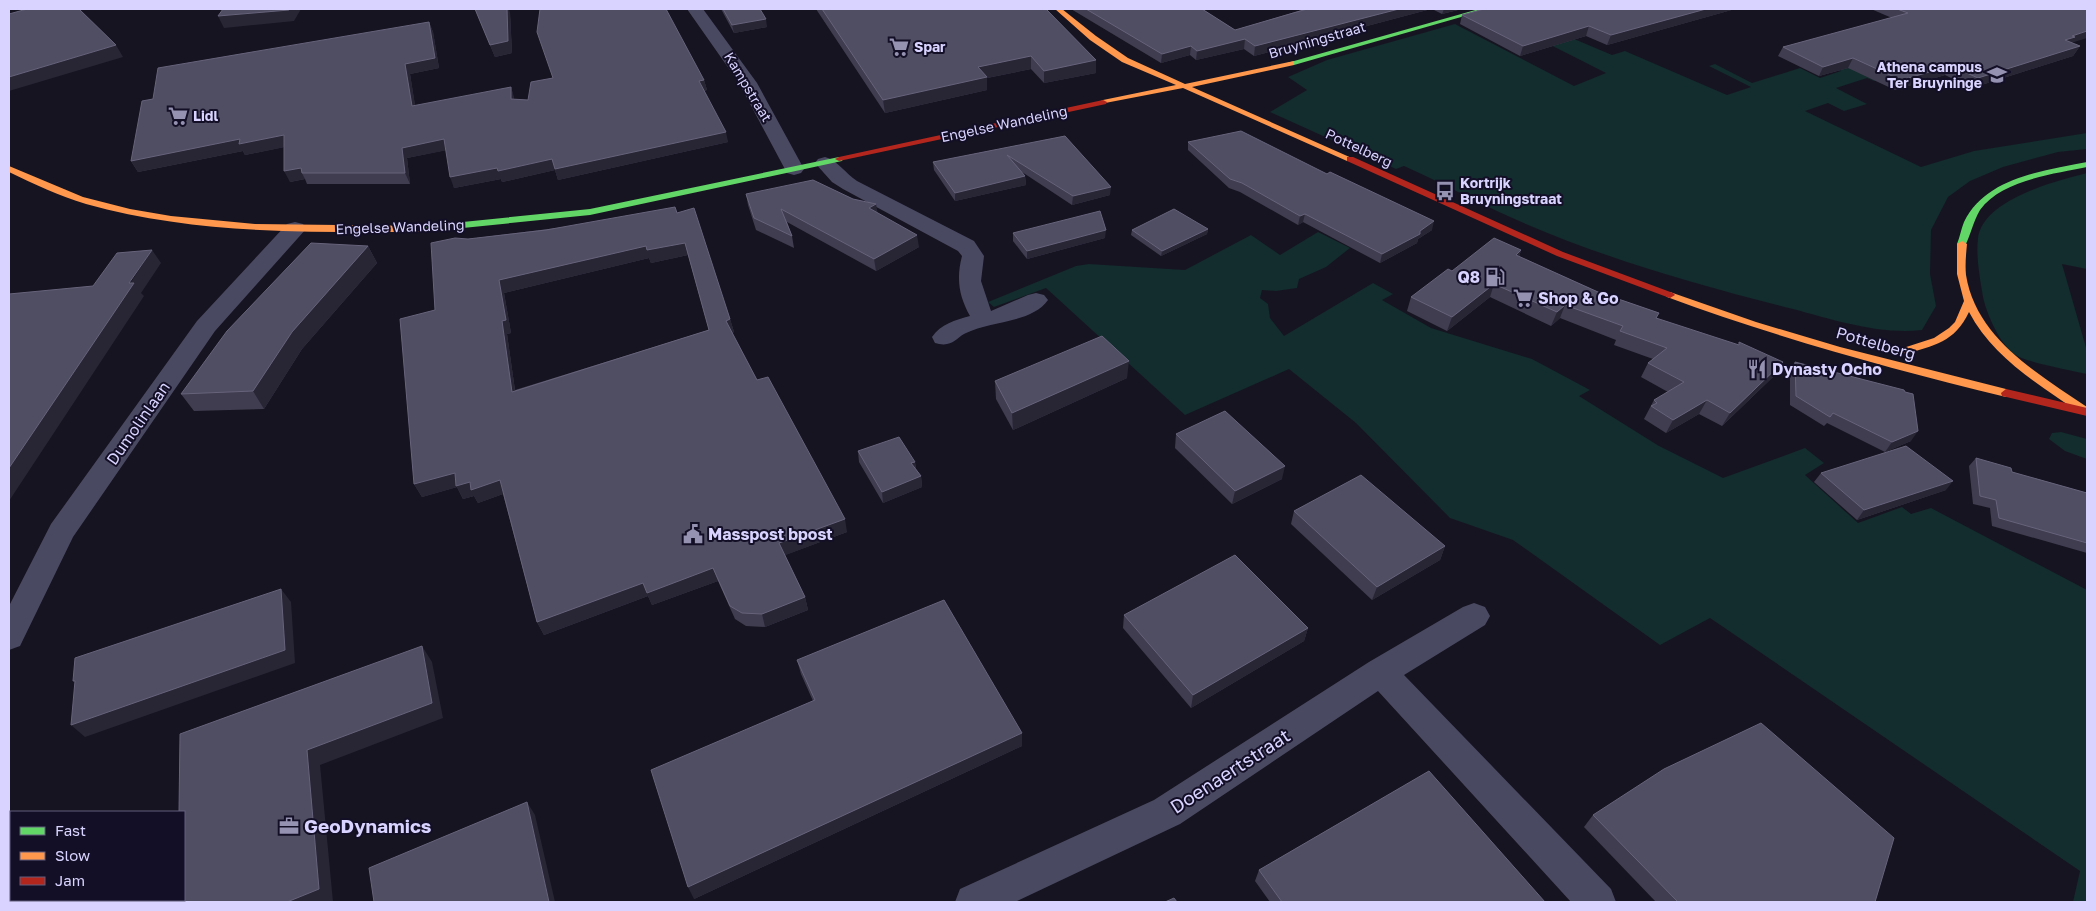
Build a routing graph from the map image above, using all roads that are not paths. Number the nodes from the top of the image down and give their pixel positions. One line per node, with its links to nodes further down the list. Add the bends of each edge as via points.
1 (695, 9): 8 (street, Kampstraat, via 748,83)
2 (1058, 9): 4 (main road, Pottelberg, via 1125,60)
3 (1486, 9): 4 (main road, Bruyningstraat, via 1270,69)
4 (1184, 86): 5 (main road, Engelse Wandeling); 10 (main road, Pottelberg, via 1492,225 1560,254)
5 (825, 163): 8 (main road, Engelse Wandeling); 13 (street, via 850,185 966,246 973,256 968,274 972,300)
6 (2087, 165): 12 (main road, via 2010,183 1985,200 1969,218 1960,243 1960,270)
7 (9, 169): 9 (main road, Engelse Wandeling, via 49,188 126,210 202,222)
8 (794, 169): 9 (main road, Engelse Wandeling, via 590,212 431,229)
9 (295, 229): 22 (street, Dumolinlaan, via 206,326 66,524)
10 (1660, 290): 14 (main road, Pottelberg); 20 (main road, Pottelberg, via 1793,336 1929,375)
11 (1036, 300): 13 (street, via 1008,314)
12 (1969, 300): 16 (main road, Pottelberg, via 1964,319 1952,336 1900,350); 18 (main road, via 1994,342 2019,365)
13 (983, 319): 15 (street, via 958,327)
14 (1801, 326)
15 (944, 338)
16 (1932, 358)
17 (2015, 377): 18 (main road)
18 (2052, 386): 19 (main road); 20 (main road)
19 (2078, 393)
20 (2086, 414)
21 (1474, 616): 23 (street, Doenaertstraat)
22 (9, 637)
23 (1381, 672): 24 (street, Doenaertstraat, via 1167,812); 25 (street)
24 (974, 902)
25 (1598, 902)

